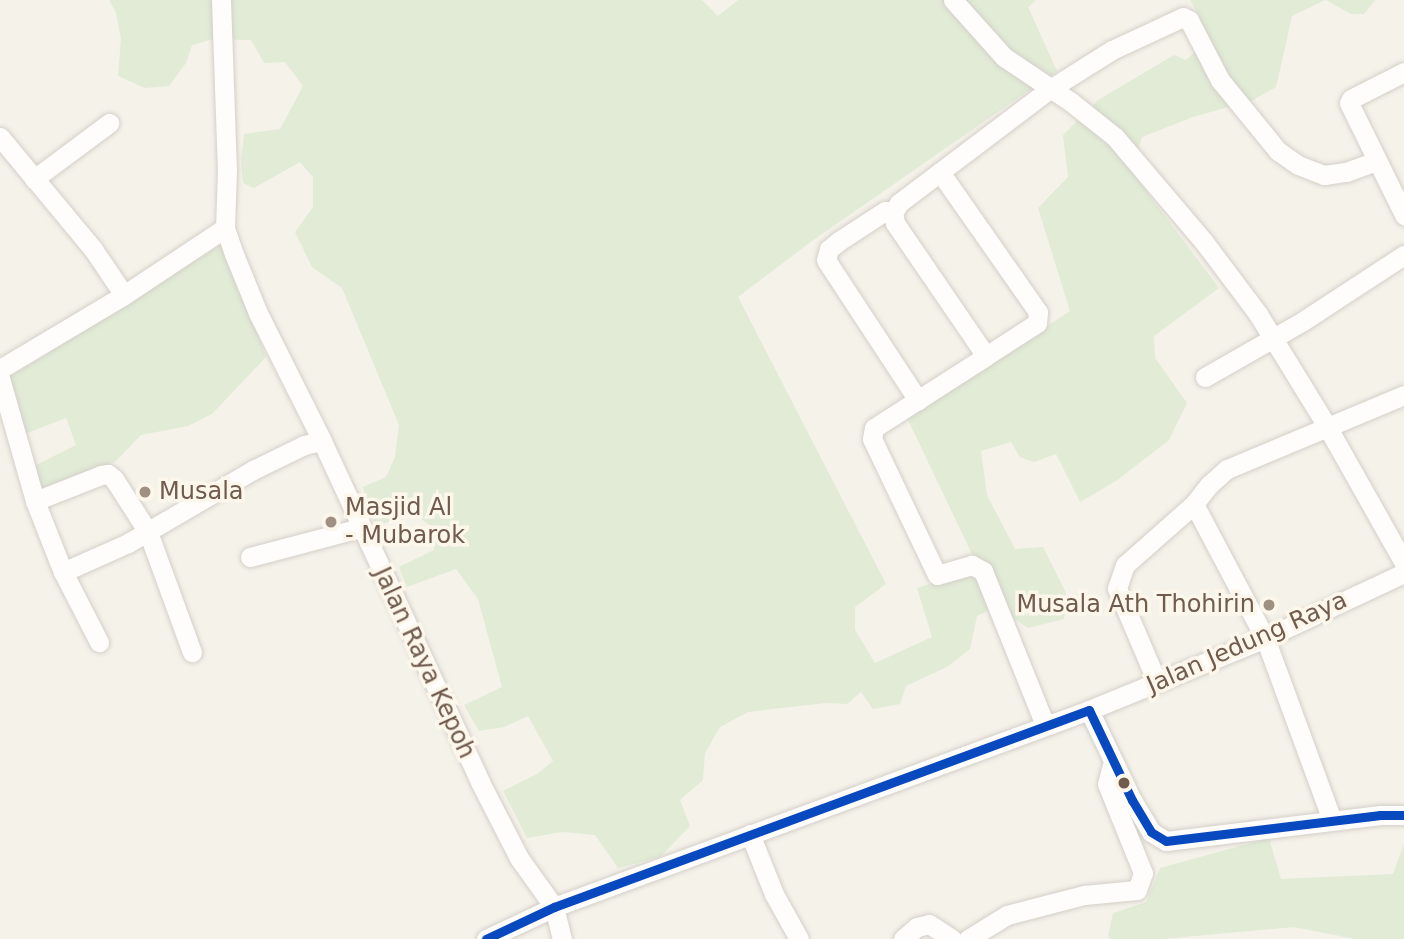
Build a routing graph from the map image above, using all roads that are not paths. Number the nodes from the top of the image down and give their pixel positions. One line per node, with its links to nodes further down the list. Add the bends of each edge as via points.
1 (221, 0): 12 (street)
2 (953, 0): 4 (street, via 1004,57)
3 (1404, 72): 7 (street, via 1350,99)
4 (1050, 89): 7 (street, via 1112,50 1186,18 1220,80 1278,151 1298,165 1324,174); 8 (street); 15 (street, via 1095,120 1144,169 1238,285)
5 (109, 123): 9 (street)
6 (0, 137): 9 (street)
7 (1376, 161): 11 (street)
8 (940, 172): 10 (street); 16 (street, via 1038,313 1037,323)
9 (34, 179): 14 (street, via 93,249)
10 (893, 212): 16 (street, via 895,223); 21 (street, via 885,211 839,241 829,249 826,260)
11 (1404, 215)
12 (225, 228): 14 (street); 23 (street, Jalan Raya Kepoh, via 258,313)
13 (1404, 255): 15 (street)
14 (124, 295): 17 (street)
15 (1273, 340): 18 (street); 22 (street)
16 (986, 356): 21 (street)
17 (0, 369)
18 (1205, 377)
19 (0, 378): 24 (street)
20 (1404, 395): 22 (street)
21 (918, 400): 37 (street, via 874,428 872,439 937,575 972,565 983,571)
22 (1328, 428): 25 (street, via 1227,469); 29 (street)
23 (322, 441): 26 (street, Jalan Raya Kepoh); 27 (street, via 253,470)
24 (35, 501): 27 (street, via 108,474); 30 (street)
25 (1194, 504): 32 (street); 35 (street, via 1125,565 1118,579 1117,588)
26 (360, 528): 28 (street); 42 (street, Jalan Raya Kepoh, via 480,782 519,858)
27 (148, 532): 30 (street); 34 (street)
28 (250, 557)
29 (1404, 563)
30 (63, 572): 33 (street)
31 (1404, 573): 32 (street, Jalan Jedung Raya)
32 (1265, 638): 35 (street, Jalan Jedung Raya); 40 (street)
33 (99, 642)
34 (192, 652)
35 (1157, 682): 36 (street, Jalan Jedung Raya)
36 (1090, 710): 37 (street, Jalan Jedung Raya); 38 (street)
37 (1045, 725): 41 (street, Jalan Jedung Raya)
38 (1114, 762): 40 (street, via 1151,832 1166,841); 48 (street, via 1107,783 1143,873 1136,890 1084,895 1007,915)
39 (1404, 815): 40 (street)
40 (1332, 820)
41 (750, 834): 42 (street, Jalan Jedung Raya); 45 (street, via 774,894)
42 (554, 907): 43 (street, Jalan Jedung Raya); 44 (street, Jalan Raya Kepoh)
43 (486, 939)
44 (562, 939)
45 (799, 939)
46 (903, 939): 47 (street, via 929,924)
47 (952, 939)
48 (968, 939)

